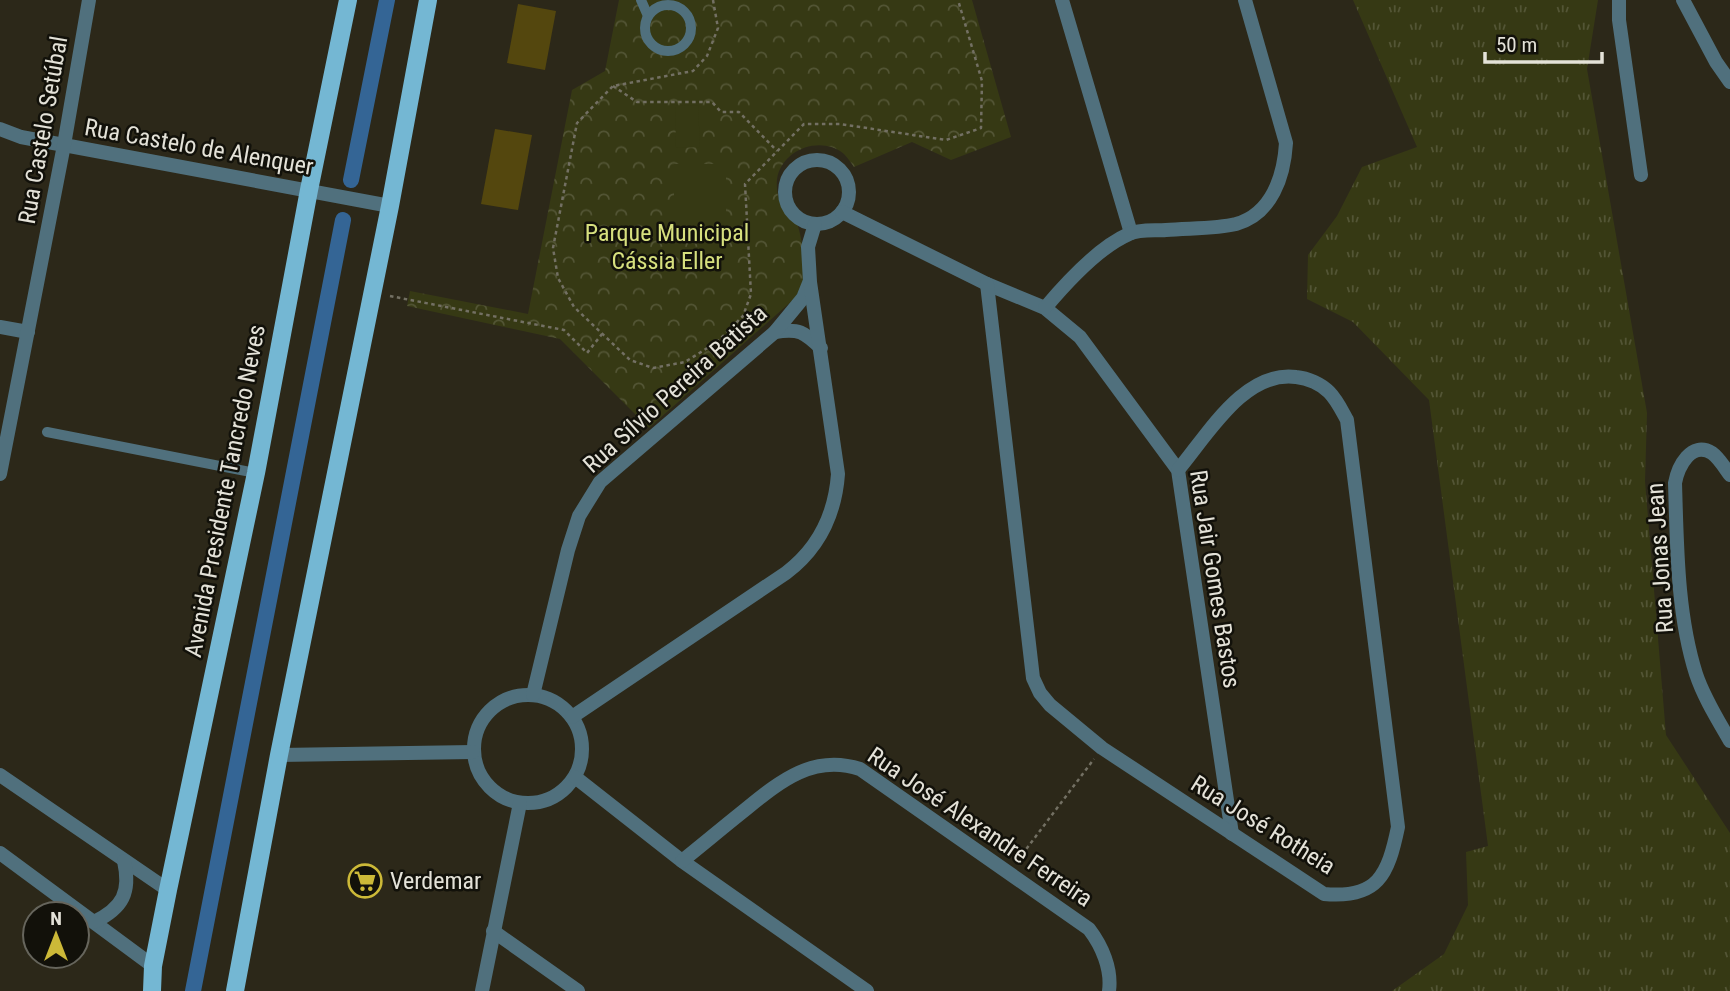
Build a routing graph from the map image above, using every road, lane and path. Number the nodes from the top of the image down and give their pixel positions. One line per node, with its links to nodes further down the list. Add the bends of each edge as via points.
1 (89, 0): 15 (street, Rua Castelo Setúbal)
2 (348, 0): 18 (main road, Avenida Presidente Tancredo Neves)
3 (428, 0): 19 (main road)
4 (641, 0): 11 (lane)
5 (713, 0): 13 (path, via 718,28 708,55 693,71)
6 (958, 0): 16 (path, via 982,81 981,128 946,140 840,124 804,124)
7 (1062, 0): 22 (street)
8 (1245, 0): 22 (street, via 1286,143 1285,164 1271,198 1257,214 1236,224)
9 (1619, 0): 17 (street)
10 (1683, 0): 12 (street)
11 (648, 16): 11 (lane, via 646,37 657,49 674,51 687,43 692,27 681,8 667,5)
12 (1730, 82)
13 (613, 86): 16 (path, via 637,102 712,102 721,112 739,112); 30 (path, via 577,123 553,248 558,278 574,307)
14 (0, 129): 15 (street, Rua Castelo de Alenquer)
15 (64, 145): 18 (street, Rua Castelo de Alenquer); 28 (street, Rua Castelo Setúbal)
16 (777, 151): 30 (path, via 745,184 751,294 743,316 717,342 685,362 653,368 630,360)
17 (1641, 175)
18 (309, 190): 19 (street, Rua Castelo de Alenquer); 34 (main road, Avenida Presidente Tancredo Neves)
19 (390, 206): 25 (main road)
20 (842, 212): 21 (street); 21 (street, via 850,187 836,165 824,160 798,165 789,175 786,201 802,221); 24 (street, Rua Jair Gomes Bastos)
21 (815, 224): 23 (street, via 808,247)
22 (1131, 233): 26 (street, via 1108,247)
23 (810, 282): 29 (street, Rua Sílvio Pereira Batista); 31 (street)
24 (987, 284): 26 (street, Rua Jair Gomes Bastos); 40 (street, Rua José Rotheia, via 1033,678 1050,705)
25 (373, 292): 30 (path, via 564,330 587,353); 42 (main road)
26 (1045, 308): 33 (street, Rua Jair Gomes Bastos, via 1080,337)
27 (0, 327): 28 (street)
28 (28, 332): 35 (street, Rua Castelo Setúbal)
29 (775, 332): 31 (street, via 793,329 805,333); 37 (street, Rua Sílvio Pereira Batista, via 600,482 579,516 568,550)
30 (602, 334)
31 (821, 348): 38 (street, via 838,474 831,515 812,549 786,573)
32 (47, 432): 34 (lane)
33 (1178, 470): 46 (street, Rua Jair Gomes Bastos); 46 (street, Rua José Rotheia, via 1232,404 1257,383 1273,377 1309,379 1329,392 1347,420 1398,827 1392,857 1381,877 1363,891 1345,896 1324,894)
34 (256, 473): 51 (main road, Avenida Presidente Tancredo Neves)
35 (0, 474)
36 (1730, 475): 39 (street, Rua Jonas Jean, via 1708,451 1692,453 1678,470 1675,483 1689,649 1709,704)
37 (533, 695): 38 (street, via 548,698); 41 (street, via 514,696 497,704 475,734)
38 (572, 717): 44 (street, via 583,746)
39 (1730, 741)
40 (1102, 748): 46 (street, Rua José Rotheia); 50 (path)
41 (473, 752): 42 (street); 45 (street, via 488,786 505,799)
42 (279, 755): 56 (main road)
43 (0, 775): 48 (street)
44 (575, 777): 45 (street, via 561,793 541,802); 49 (street)
45 (520, 803): 53 (street)
46 (1232, 834)
47 (0, 853): 52 (street)
48 (124, 860): 51 (street); 52 (street, via 125,895 108,915)
49 (682, 860): 50 (street, Rua José Alexandre Ferreira, via 775,786 800,771 842,763 860,769); 59 (street)
50 (1009, 873): 60 (street, Rua José Alexandre Ferreira, via 1089,929 1101,945 1111,981)
51 (168, 890): 54 (main road, Avenida Presidente Tancredo Neves)
52 (94, 922): 54 (street)
53 (493, 931): 57 (street); 58 (street)
54 (153, 966): 55 (main road, Avenida Presidente Tancredo Neves)
55 (152, 991)
56 (235, 991)
57 (482, 991)
58 (578, 991)
59 (867, 991)
60 (1109, 991)

